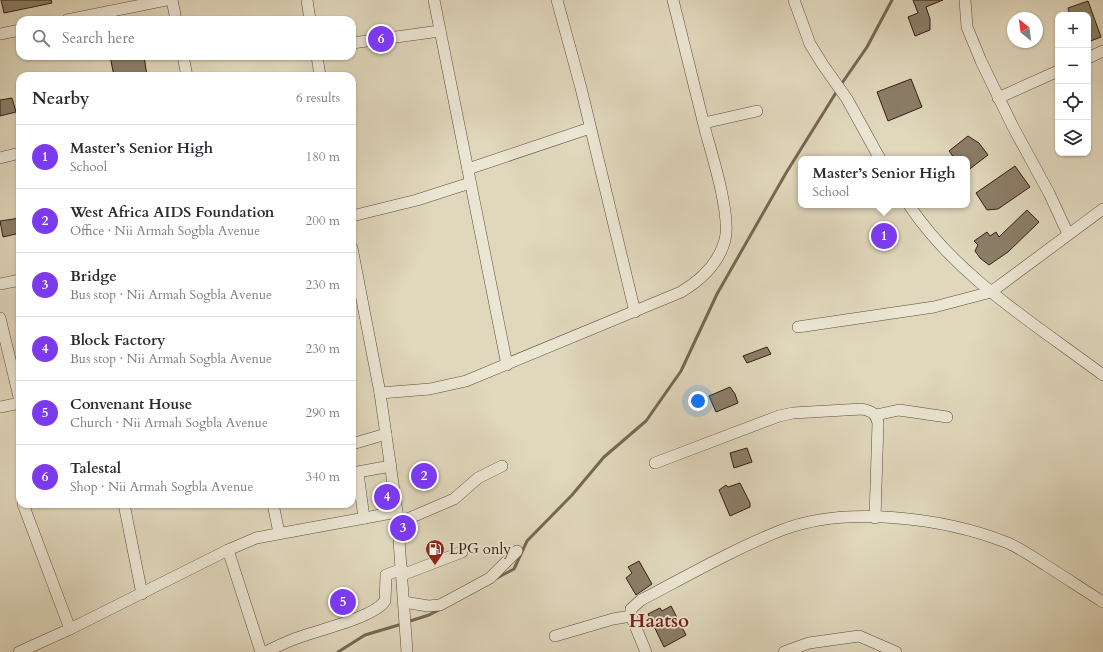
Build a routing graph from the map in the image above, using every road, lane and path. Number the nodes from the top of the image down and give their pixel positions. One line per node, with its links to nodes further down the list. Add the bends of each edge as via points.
1 (166, 0): 9 (street)
2 (172, 0): 11 (street)
3 (307, 0): 12 (street)
4 (434, 0): 14 (street)
5 (557, 0): 27 (street)
6 (673, 0): 26 (street)
7 (794, 0): 29 (street, via 810,44 847,98)
8 (966, 0): 24 (street, via 967,27)
9 (145, 2): 10 (street)
10 (84, 16)
11 (175, 16)
12 (309, 16)
13 (16, 31): 15 (street)
14 (440, 31): 16 (street); 31 (street)
15 (0, 34)
16 (356, 42)
17 (1103, 51): 18 (street)
18 (1091, 57)
19 (184, 60): 21 (street)
20 (318, 60): 22 (street)
21 (186, 72)
22 (319, 72)
23 (1055, 72): 24 (street)
24 (998, 98): 36 (street)
25 (757, 111): 26 (street)
26 (704, 123): 41 (street, via 727,224 725,240 719,255 696,282 681,292)
27 (590, 128): 31 (street); 41 (street)
28 (16, 154): 30 (street)
29 (878, 156)
30 (0, 158)
31 (468, 169): 32 (street)
32 (470, 183): 35 (street, via 417,200); 44 (street)
33 (911, 208): 40 (street, via 937,243)
34 (1103, 209): 36 (street)
35 (356, 215)
36 (1068, 234): 40 (street)
37 (356, 269): 47 (street)
38 (16, 281): 39 (street)
39 (0, 284)
40 (992, 292): 43 (street, via 934,307); 45 (street)
41 (635, 312): 44 (street)
42 (0, 318): 46 (street)
43 (798, 327)
44 (507, 365): 47 (street, via 466,381 430,389)
45 (1103, 376)
46 (16, 385)
47 (380, 393): 52 (street)
48 (16, 403): 49 (street)
49 (0, 408)
50 (876, 415): 51 (street, via 898,410); 54 (street, via 862,409 779,416); 64 (street, via 878,423)
51 (947, 417)
52 (386, 434): 53 (street); 55 (street)
53 (356, 443)
54 (656, 463)
55 (391, 466): 57 (street); 62 (street)
56 (502, 466): 62 (street, via 478,478 454,499)
57 (356, 473)
58 (356, 478): 63 (street)
59 (25, 508): 74 (street)
60 (125, 508): 70 (street)
61 (274, 508): 65 (street)
62 (398, 517): 63 (street); 69 (street)
63 (364, 518): 65 (street)
64 (875, 518): 71 (street, via 957,528 1008,543); 73 (street, via 824,519 782,530 641,600 631,609)
65 (279, 533): 66 (street, via 256,538)
66 (228, 550): 70 (street); 77 (street)
67 (517, 551): 72 (street, via 490,578 440,605)
68 (462, 552): 69 (street)
69 (402, 572): 72 (street); 78 (street, via 386,575 385,601 378,609 296,638)
70 (142, 594): 74 (street)
71 (1103, 602)
72 (404, 607): 79 (street)
73 (630, 616): 75 (street); 80 (street)
74 (70, 629): 76 (street)
75 (555, 636)
76 (19, 652)
77 (261, 652)
78 (265, 652)
79 (407, 652)
80 (646, 652)
81 (784, 652): 82 (street, via 809,643 859,636)
82 (896, 652)

